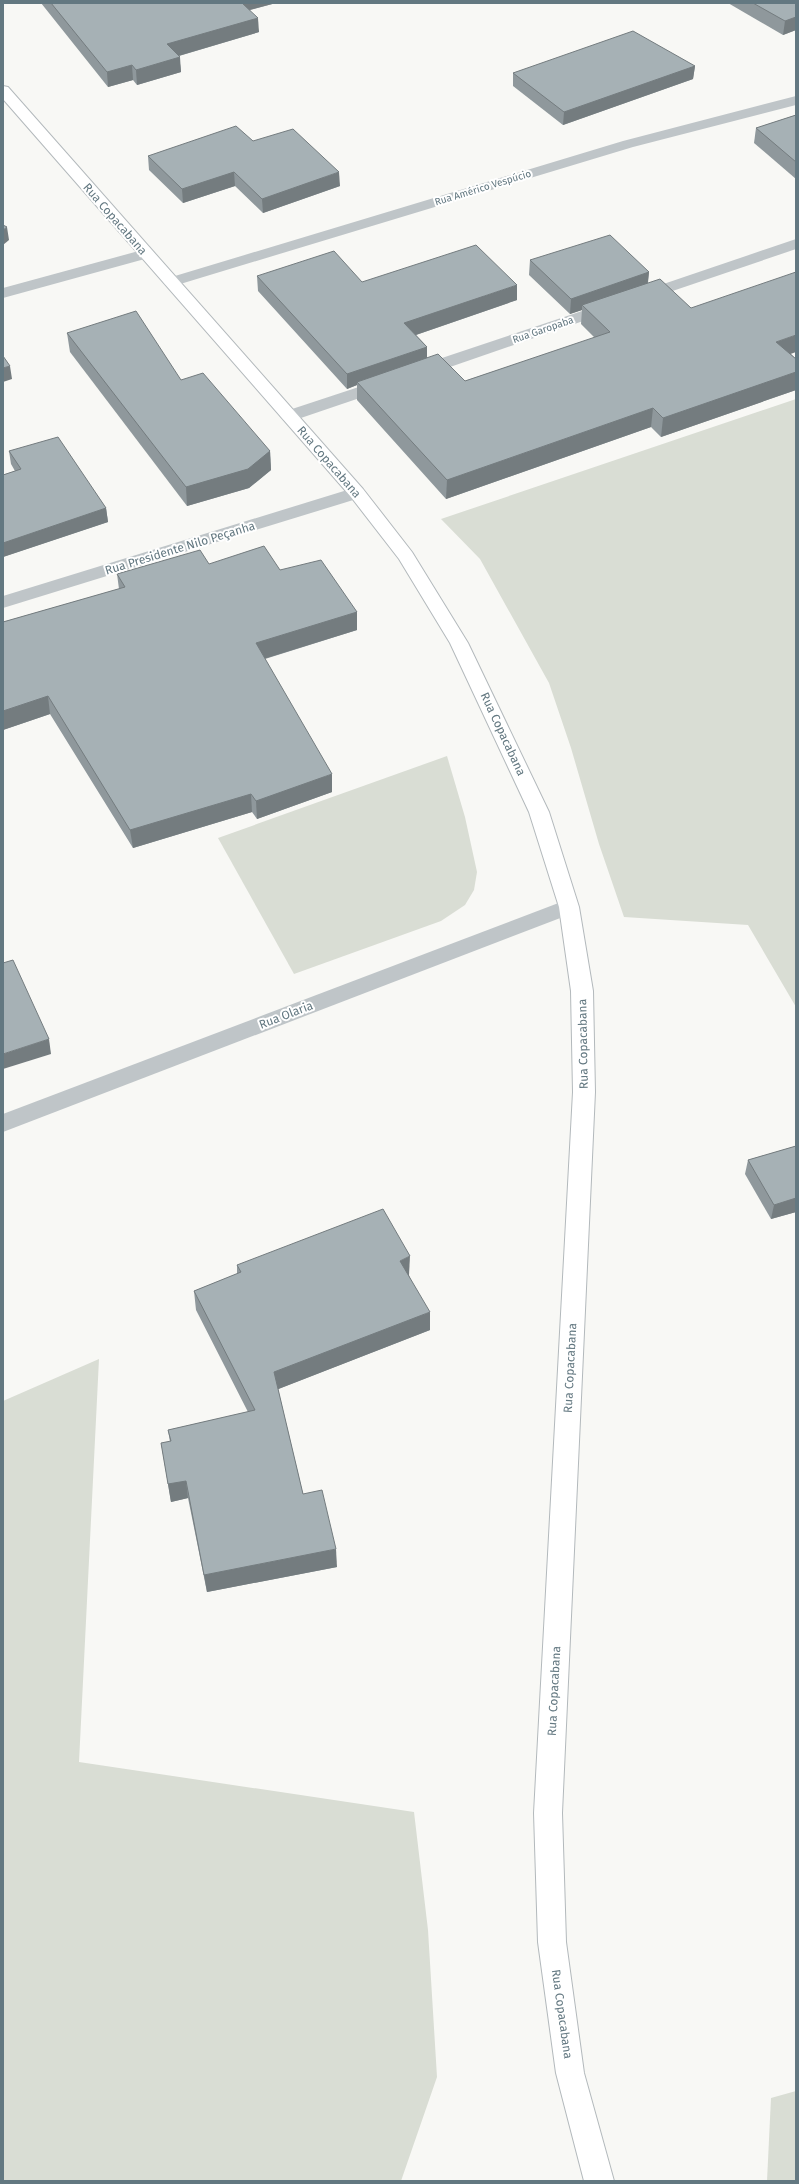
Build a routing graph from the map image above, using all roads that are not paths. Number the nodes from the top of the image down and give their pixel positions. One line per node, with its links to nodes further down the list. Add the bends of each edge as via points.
1 (3, 90): 4 (main road, Rua Copacabana)
2 (796, 100): 5 (street, Rua Américo Vespúcio, via 628,144)
3 (796, 244): 7 (street, Rua Garopaba)
4 (146, 254): 5 (main road, Rua Copacabana); 6 (street)
5 (171, 282): 7 (main road, Rua Copacabana)
6 (3, 293)
7 (290, 416): 8 (main road, Rua Copacabana)
8 (357, 493): 9 (street, Rua Presidente Nilo Peçanha); 10 (main road, Rua Copacabana, via 406,556 459,643 539,812)
9 (3, 602)
10 (570, 907): 11 (street, Rua Olaria); 12 (main road, Rua Copacabana, via 582,991 584,1092 548,1813 552,1942 570,2073)
11 (3, 1123)
12 (599, 2181)

